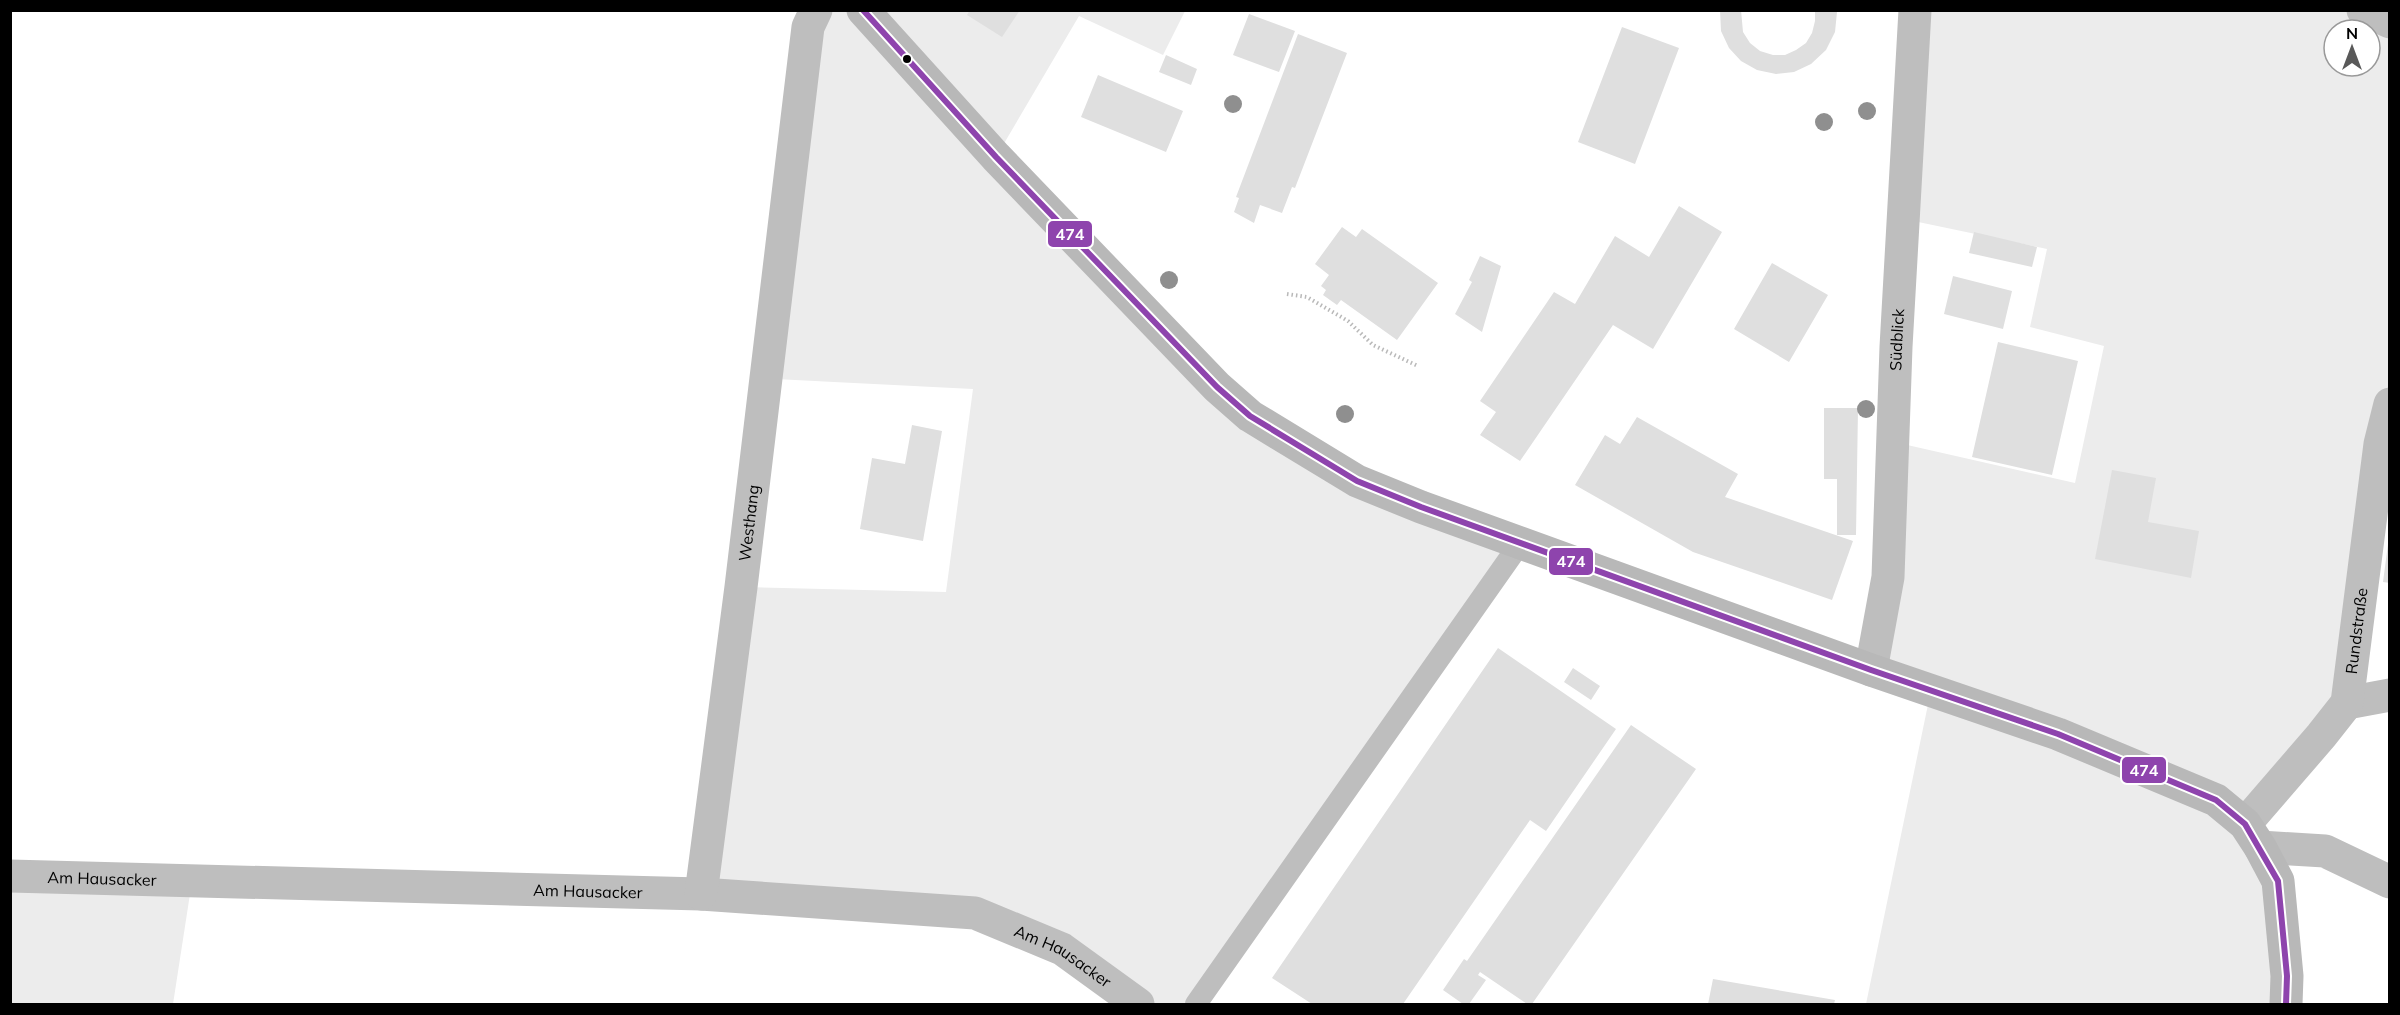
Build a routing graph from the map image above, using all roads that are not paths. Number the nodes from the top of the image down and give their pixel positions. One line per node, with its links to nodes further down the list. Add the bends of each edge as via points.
1 (816, 10): 14 (street, Westhang, via 807,27 743,576)
2 (863, 10): 7 (street, via 996,157 1217,387 1250,416 1357,481)
3 (1915, 10): 8 (street, Südblick, via 1888,577)
4 (2363, 10): 5 (street)
5 (2390, 22)
6 (2390, 404): 10 (street, Rundstraße, via 2380,444)
7 (1521, 542): 8 (street); 16 (lane)
8 (1871, 670): 11 (street, via 2058,734 2216,800)
9 (2390, 695): 10 (street)
10 (2347, 703): 11 (street)
11 (2252, 836): 13 (street, via 2325,850); 17 (street, via 2278,881)
12 (10, 876): 14 (street, Am Hausacker)
13 (2390, 882)
14 (700, 894): 15 (street, Am Hausacker, via 975,913 1062,949)
15 (1138, 1005)
16 (1196, 1005)
17 (2286, 1005)

